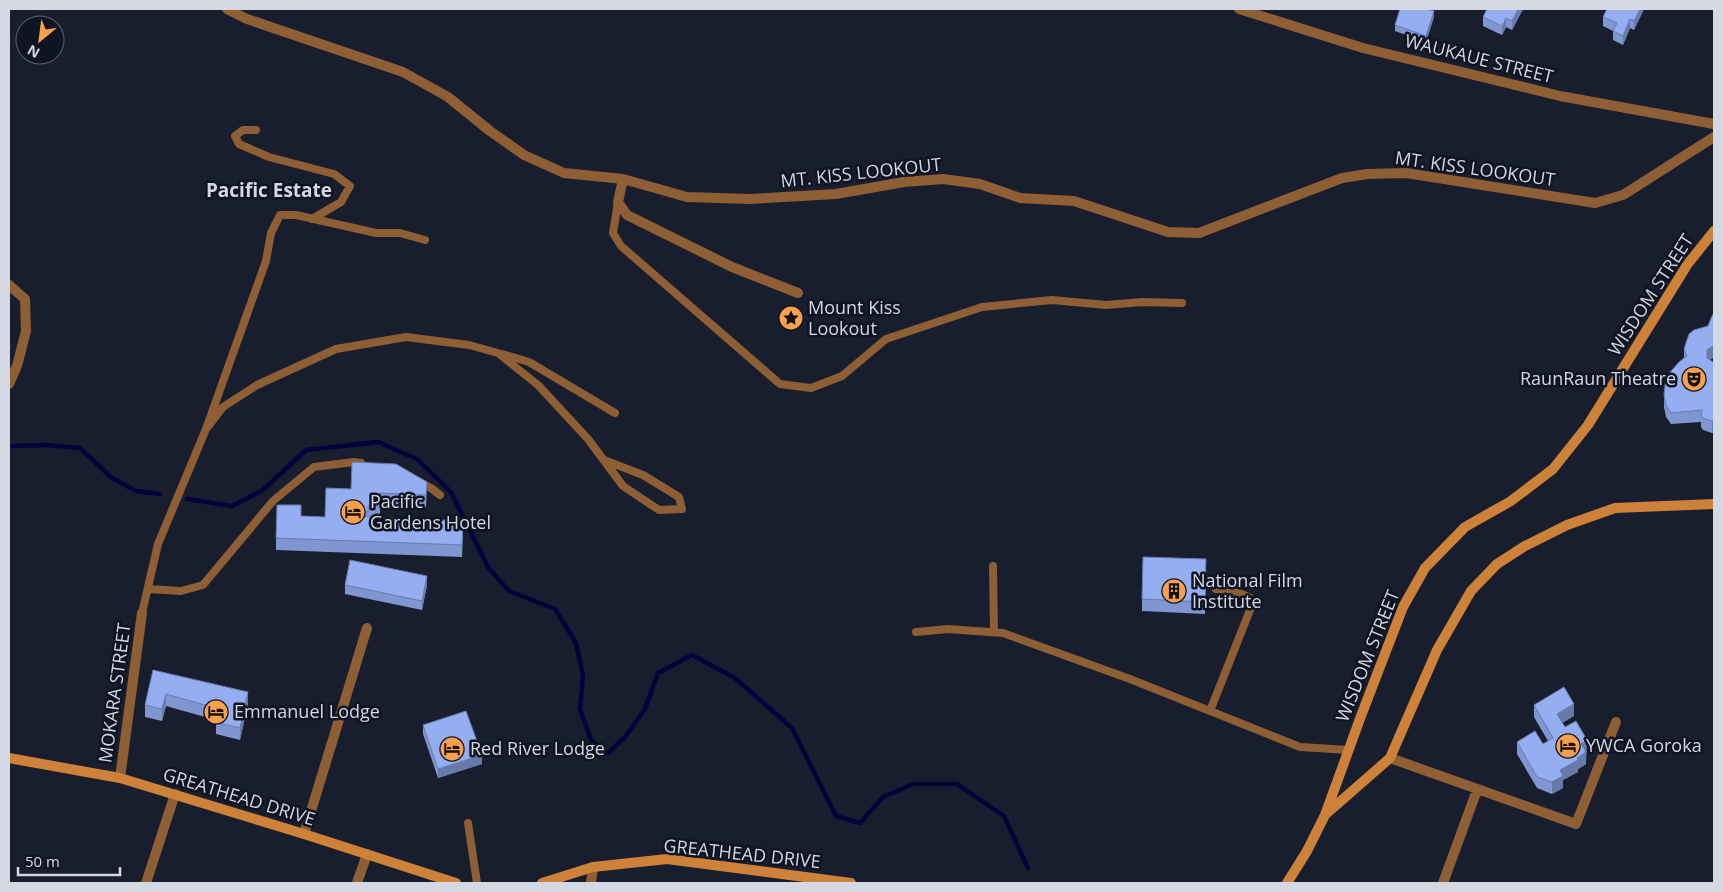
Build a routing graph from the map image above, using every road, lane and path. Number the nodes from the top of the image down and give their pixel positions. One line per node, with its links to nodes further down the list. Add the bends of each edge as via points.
1 (227, 9): 6 (street, MT. KISS LOOKOUT, via 247,20 403,72 448,97 524,155 564,173)
2 (1240, 9): 3 (street, WAUKAUE STREET, via 1419,62 1560,96)
3 (1714, 124)
4 (256, 130): 8 (lane, via 243,130 235,136 239,144 269,157 334,174 350,186 341,202)
5 (1714, 137): 6 (street, MT. KISS LOOKOUT, via 1623,195 1595,203 1406,173 1367,174 1342,178 1199,232 1168,232 1074,201 1020,198 980,184 943,179 836,194 750,200 687,197)
6 (623, 179): 7 (street)
7 (618, 202): 12 (street, via 636,220 732,267); 13 (lane, via 613,233 621,246 780,384 811,388 842,376 886,339 982,307 1052,300 1106,305)
8 (312, 219): 10 (lane); 17 (lane, via 280,215 271,233 266,261)
9 (1714, 231): 32 (street, WISDOM STREET, via 1687,265 1588,425 1553,469 1511,501 1465,527 1424,568 1403,607)
10 (425, 240)
11 (9, 285): 15 (street, via 24,299 26,331)
12 (798, 293)
13 (1182, 302)
14 (498, 353): 16 (lane, via 529,362); 17 (lane, via 406,337 336,349 257,385 223,407); 18 (lane, via 538,385)
15 (9, 384)
16 (615, 413)
17 (206, 429): 24 (lane, via 158,544)
18 (604, 460): 18 (lane, via 623,486 659,510 682,509 679,496 643,475)
19 (370, 465): 24 (lane, via 354,462 314,467 273,501 203,584 182,591)
20 (409, 476): 21 (lane)
21 (440, 496)
22 (1714, 504): 34 (street, via 1615,508 1567,525 1497,564 1471,591 1437,650)
23 (993, 566): 29 (lane)
24 (148, 589): 26 (lane)
25 (1216, 589): 30 (lane, via 1232,590 1249,597 1252,605)
26 (142, 614): 35 (street, MOKARA STREET)
27 (367, 628): 40 (street)
28 (916, 632): 29 (lane, via 948,628)
29 (994, 632): 30 (lane)
30 (1210, 711): 32 (lane, via 1300,747)
31 (1616, 722): 36 (street, via 1576,824)
32 (1348, 750): 38 (street, WISDOM STREET)
33 (9, 758): 35 (street, GREATHEAD DRIVE)
34 (1390, 758): 36 (street); 38 (street)
35 (120, 778): 37 (street, GREATHEAD DRIVE)
36 (1477, 790): 51 (street)
37 (175, 794): 40 (street, GREATHEAD DRIVE); 43 (street)
38 (1325, 815): 50 (street)
39 (468, 823): 46 (lane)
40 (304, 834): 41 (street, GREATHEAD DRIVE)
41 (366, 854): 44 (street); 45 (street, GREATHEAD DRIVE)
42 (593, 867): 47 (street, GREATHEAD DRIVE); 48 (street); 49 (street, GREATHEAD DRIVE, via 667,859)
43 (146, 883)
44 (357, 883)
45 (456, 883)
46 (477, 883)
47 (542, 883)
48 (591, 883)
49 (851, 883)
50 (1287, 883)
51 (1443, 883)

